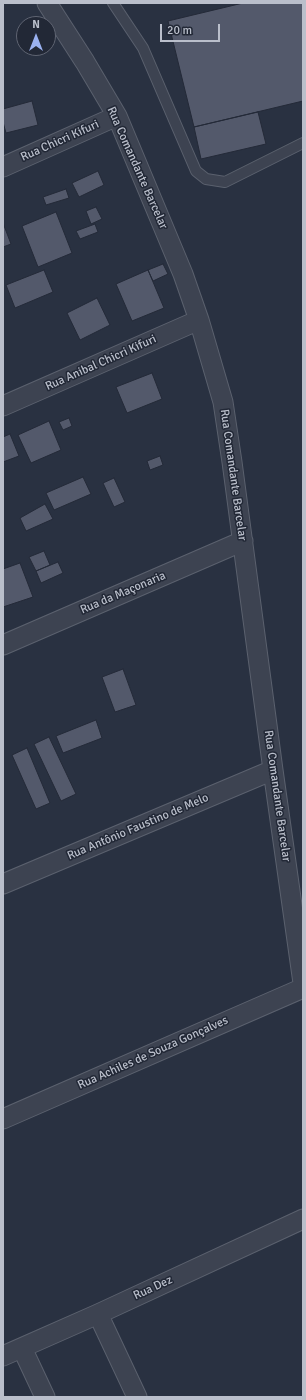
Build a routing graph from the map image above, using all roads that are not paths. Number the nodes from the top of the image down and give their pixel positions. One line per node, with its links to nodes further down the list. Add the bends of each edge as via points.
1 (47, 3): 3 (street, Rua Comandante Barcelar, via 86,62)
2 (113, 3): 4 (lane, via 143,48 196,171 206,179 225,182)
3 (117, 116): 5 (street, Rua Chicri Kifuri); 6 (street, Rua Comandante Barcelar, via 183,274)
4 (303, 143)
5 (3, 167)
6 (199, 320): 7 (street, Rua Anibal Chicri Kifuri); 8 (street, Rua Comandante Barcelar, via 223,402)
7 (3, 406)
8 (243, 541): 9 (street, Rua da Maçonaria); 10 (street, Rua Comandante Barcelar)
9 (3, 645)
10 (273, 770): 11 (street, Rua Antônio Faustino de Melo); 12 (street, Rua Comandante Barcelar)
11 (3, 884)
12 (303, 983)
13 (303, 988): 14 (street, Rua Achiles de Souza Gonçalves)
14 (5, 1112)
15 (303, 1219): 16 (street, Rua Dez)
16 (98, 1314): 17 (street, Rua Dez); 19 (street)
17 (9, 1349): 18 (street)
18 (45, 1397)
19 (137, 1397)

